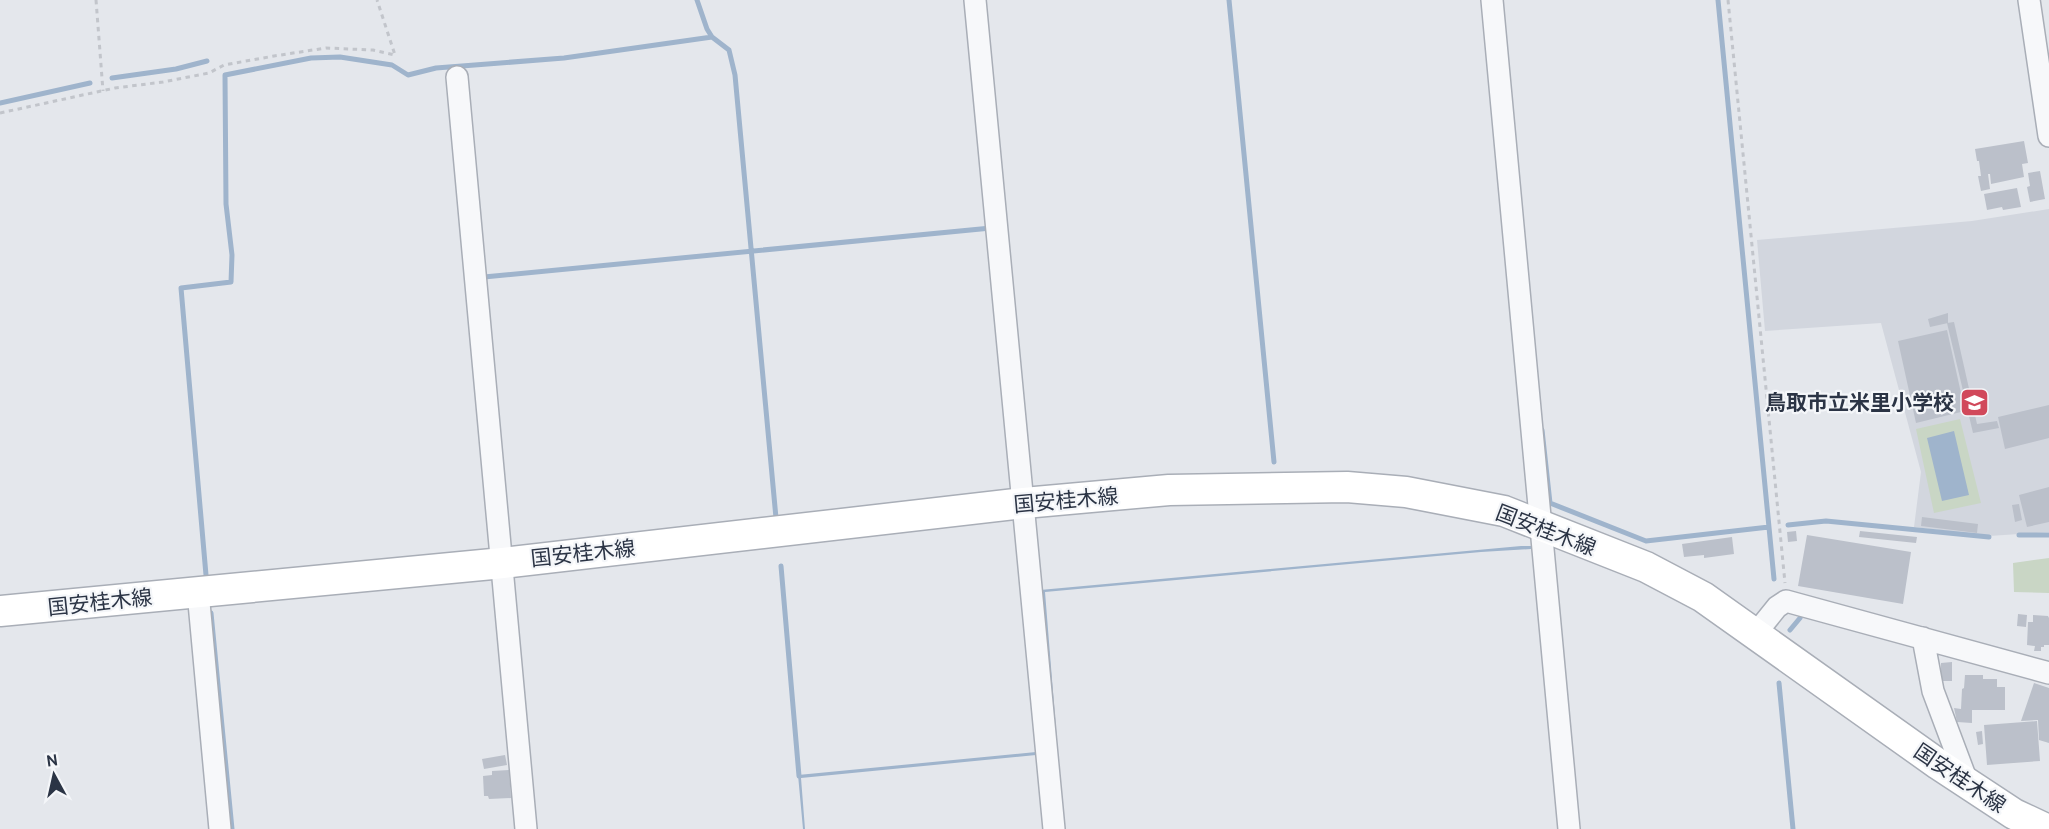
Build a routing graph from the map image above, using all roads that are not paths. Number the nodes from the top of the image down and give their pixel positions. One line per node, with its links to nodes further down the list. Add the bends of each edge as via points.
1 (975, 0): 6 (street)
2 (1492, 0): 7 (street)
3 (2029, 0): 5 (street)
4 (457, 77): 8 (street)
5 (2049, 136)
6 (1024, 503): 7 (main road, 国安桂木線, via 1169,490 1347,487 1455,501 1504,511); 8 (main road, 国安桂木線); 17 (street)
7 (1542, 525): 11 (main road, 国安桂木線, via 1646,567 1703,597); 18 (street)
8 (503, 563): 9 (main road, 国安桂木線); 16 (street)
9 (198, 592): 10 (main road, 国安桂木線); 15 (street)
10 (0, 611)
11 (1756, 633): 12 (street, via 1786,601); 14 (main road, 国安桂木線)
12 (1923, 639): 13 (street); 14 (street, via 1933,691)
13 (2049, 673)
14 (1968, 784): 19 (main road, 国安桂木線)
15 (220, 829)
16 (526, 829)
17 (1054, 829)
18 (1569, 829)
19 (2046, 829)

